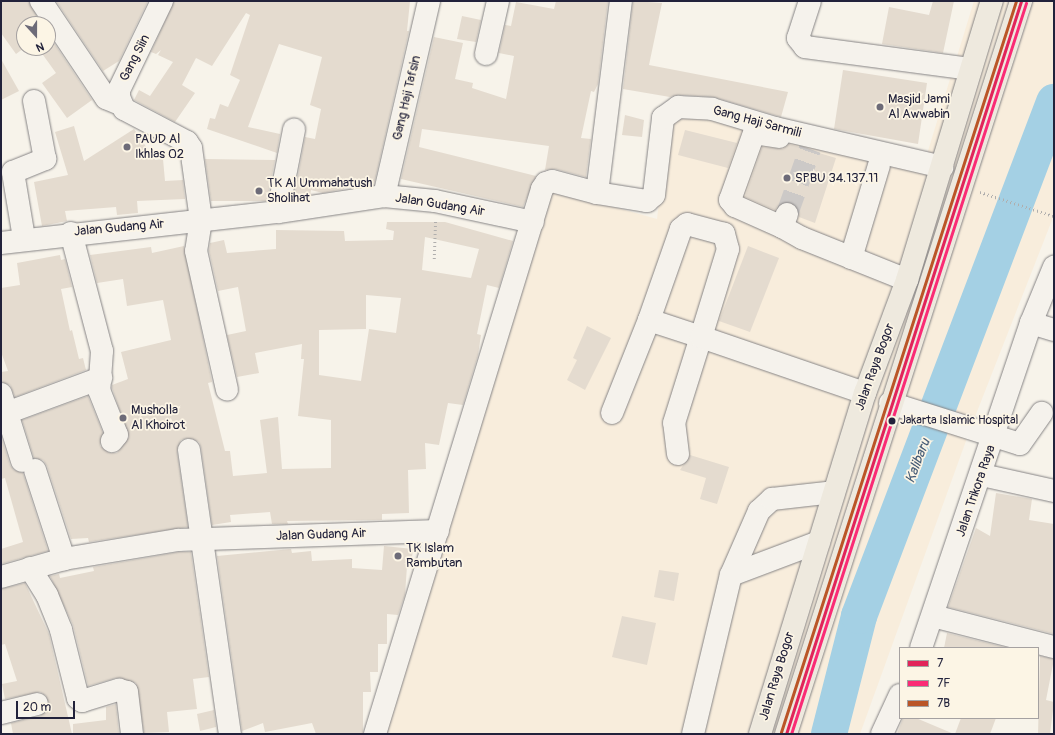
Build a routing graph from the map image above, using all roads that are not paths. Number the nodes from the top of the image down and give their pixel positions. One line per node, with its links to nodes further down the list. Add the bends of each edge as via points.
1 (41, 1): 12 (street, via 106,98)
2 (162, 1): 12 (street, Gang Siin, via 119,90)
3 (429, 1): 17 (street, Gang Haji Tafsin)
4 (498, 1): 9 (street)
5 (621, 1): 16 (street)
6 (810, 1): 10 (street, via 798,38 805,47)
7 (992, 1): 10 (highway, Jalan Raya Bogor)
8 (1021, 1): 34 (highway, Jalan Raya Bogor)
9 (486, 54)
10 (970, 69): 15 (highway, Jalan Raya Bogor)
11 (34, 101): 22 (street, via 45,159 13,172)
12 (120, 104): 19 (street, via 124,109 186,142 191,148)
13 (294, 130): 18 (street)
14 (879, 165): 15 (street); 24 (street); 24 (street, via 756,132 730,200 735,206 784,220)
15 (940, 175): 16 (street, Gang Haji Sarmili, via 712,109 678,107 663,118 654,195 643,202); 26 (highway, Jalan Raya Bogor)
16 (597, 193): 20 (street, via 552,181 546,183)
17 (384, 196): 18 (street, Jalan Gudang Air); 20 (street, Jalan Gudang Air, via 435,201)
18 (278, 212): 19 (street, Jalan Gudang Air)
19 (201, 220): 21 (street, Jalan Gudang Air); 32 (street, via 196,251)
20 (533, 222): 45 (street)
21 (71, 233): 22 (street, Jalan Gudang Air); 31 (street, via 102,351)
22 (24, 238): 23 (street, Jalan Gudang Air)
23 (1, 243)
24 (851, 258): 26 (street)
25 (1054, 267): 28 (street, Jalan Trikora Raya)
26 (907, 280): 33 (highway, Jalan Raya Bogor)
27 (649, 320): 30 (street); 30 (street, via 681,228 692,224 724,234 728,249); 36 (street)
28 (1031, 324): 29 (street); 38 (street, Jalan Trikora Raya)
29 (1054, 330)
30 (701, 337): 33 (street); 41 (street, via 674,424)
31 (101, 378): 35 (street); 39 (street, via 99,390 116,435)
32 (227, 390)
33 (865, 393): 44 (highway, Jalan Raya Bogor)
34 (901, 406): 38 (street); 63 (highway, Jalan Raya Bogor)
35 (3, 408): 48 (street, via 29,466)
36 (612, 413)
37 (1042, 413): 38 (street, via 1023,443)
38 (995, 436): 42 (street, Jalan Trikora Raya)
39 (112, 441)
40 (189, 450): 46 (street, via 194,495)
41 (678, 454)
42 (982, 474): 43 (street); 52 (street, Jalan Trikora Raya)
43 (1054, 491)
44 (834, 492): 47 (highway, Jalan Raya Bogor); 50 (street, via 772,499 764,503)
45 (438, 532): 46 (street, Jalan Gudang Air); 60 (street)
46 (204, 539): 48 (street, Jalan Gudang Air, via 156,543); 59 (street)
47 (818, 542): 50 (street); 62 (highway, Jalan Raya Bogor)
48 (64, 559): 49 (street, Jalan Gudang Air)
49 (30, 568): 51 (street, Jalan Gudang Air); 58 (street, via 47,595 61,630 78,698 82,701 119,690 127,692)
50 (731, 575): 61 (street)
51 (1, 577)
52 (933, 616): 53 (street, Jalan Trikora Raya); 54 (street)
53 (921, 647)
54 (1054, 647)
55 (899, 697): 64 (street)
56 (37, 704): 57 (street)
57 (1, 713)
58 (132, 734)
59 (230, 734)
60 (375, 734)
61 (693, 734)
62 (760, 734)
63 (786, 734)
64 (882, 734)

